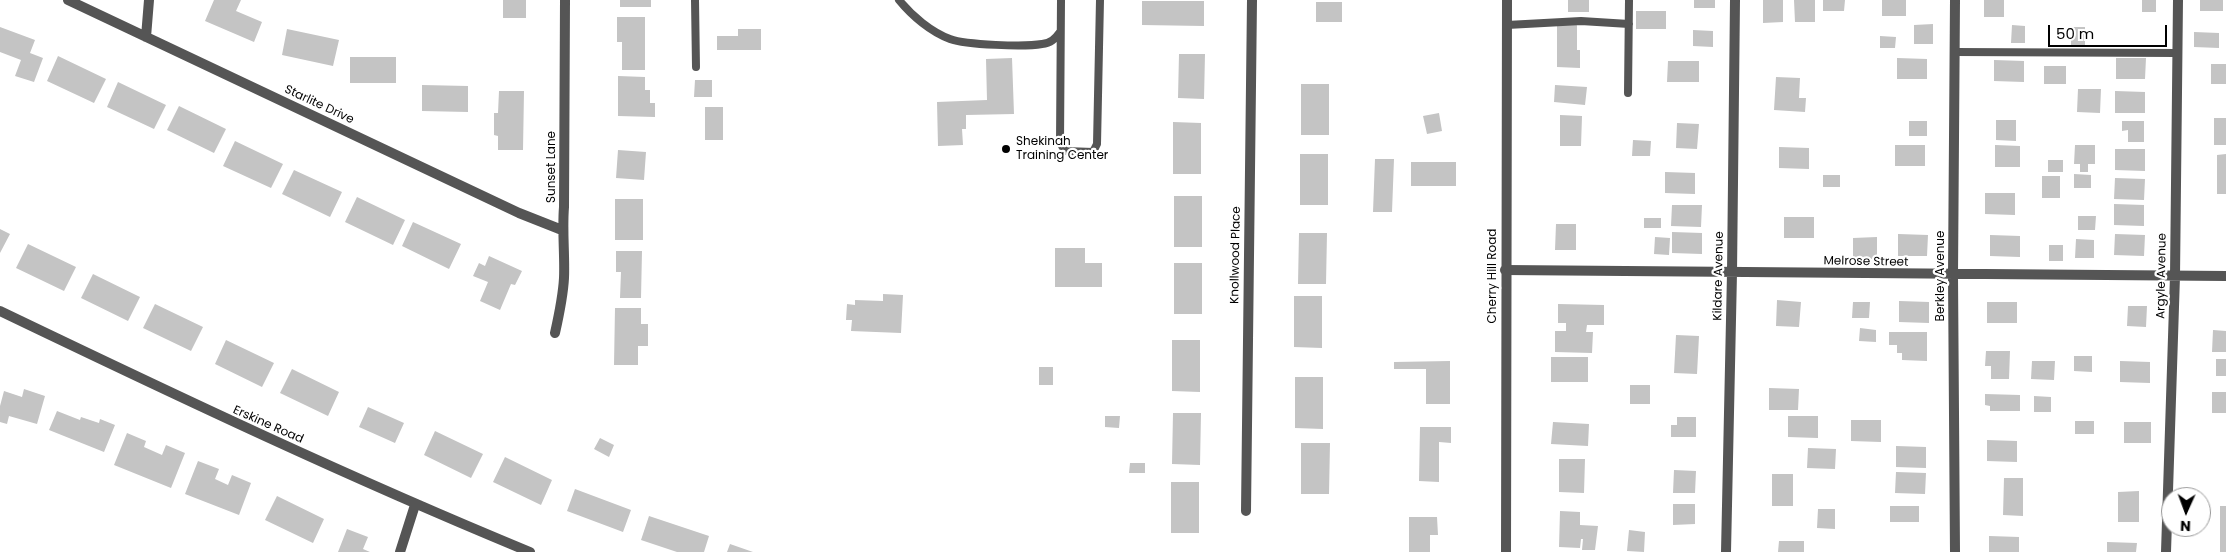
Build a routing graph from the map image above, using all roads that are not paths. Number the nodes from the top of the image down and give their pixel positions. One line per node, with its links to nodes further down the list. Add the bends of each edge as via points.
1 (68, 0): 17 (street, Starlite Drive)
2 (149, 0): 17 (street)
3 (565, 0): 22 (street, Sunset Lane)
4 (695, 0): 20 (lane)
5 (899, 0): 16 (lane, via 911,14 950,39 975,44 1042,44 1054,40)
6 (1061, 0): 16 (lane)
7 (1100, 0): 16 (lane, via 1097,144 1093,152 1065,152 1060,143)
8 (1252, 0): 31 (street, Knollwood Place)
9 (1507, 0): 15 (street, Cherry Hill Road)
10 (1629, 0): 14 (lane)
11 (1735, 0): 24 (street, Kildare Avenue)
12 (1955, 0): 18 (street, Berkley Avenue)
13 (2178, 0): 19 (street, Argyle Avenue)
14 (1629, 24): 15 (lane, via 1581,21); 21 (lane)
15 (1507, 25): 23 (street, Cherry Hill Road)
16 (1060, 32)
17 (146, 37): 22 (street, Starlite Drive, via 518,214)
18 (1955, 52): 19 (lane); 25 (street, Berkley Avenue)
19 (2177, 53): 26 (street, Argyle Avenue)
20 (696, 67)
21 (1628, 93)
22 (562, 230): 29 (street, Sunset Lane, via 564,277)
23 (1506, 270): 24 (street, Melrose Street); 34 (street, Cherry Hill Road)
24 (1732, 273): 25 (street, Melrose Street); 35 (street, Kildare Avenue)
25 (1953, 275): 26 (street, Melrose Street); 36 (street, Berkley Avenue)
26 (2175, 276): 27 (street, Melrose Street); 37 (street, Argyle Avenue)
27 (2226, 276)
28 (0, 311): 30 (street, Erskine Road, via 238,425)
29 (555, 333)
30 (416, 505): 32 (street); 33 (street, Erskine Road)
31 (1246, 511)
32 (400, 552)
33 (530, 552)
34 (1506, 552)
35 (1726, 552)
36 (1955, 552)
37 (2166, 552)

